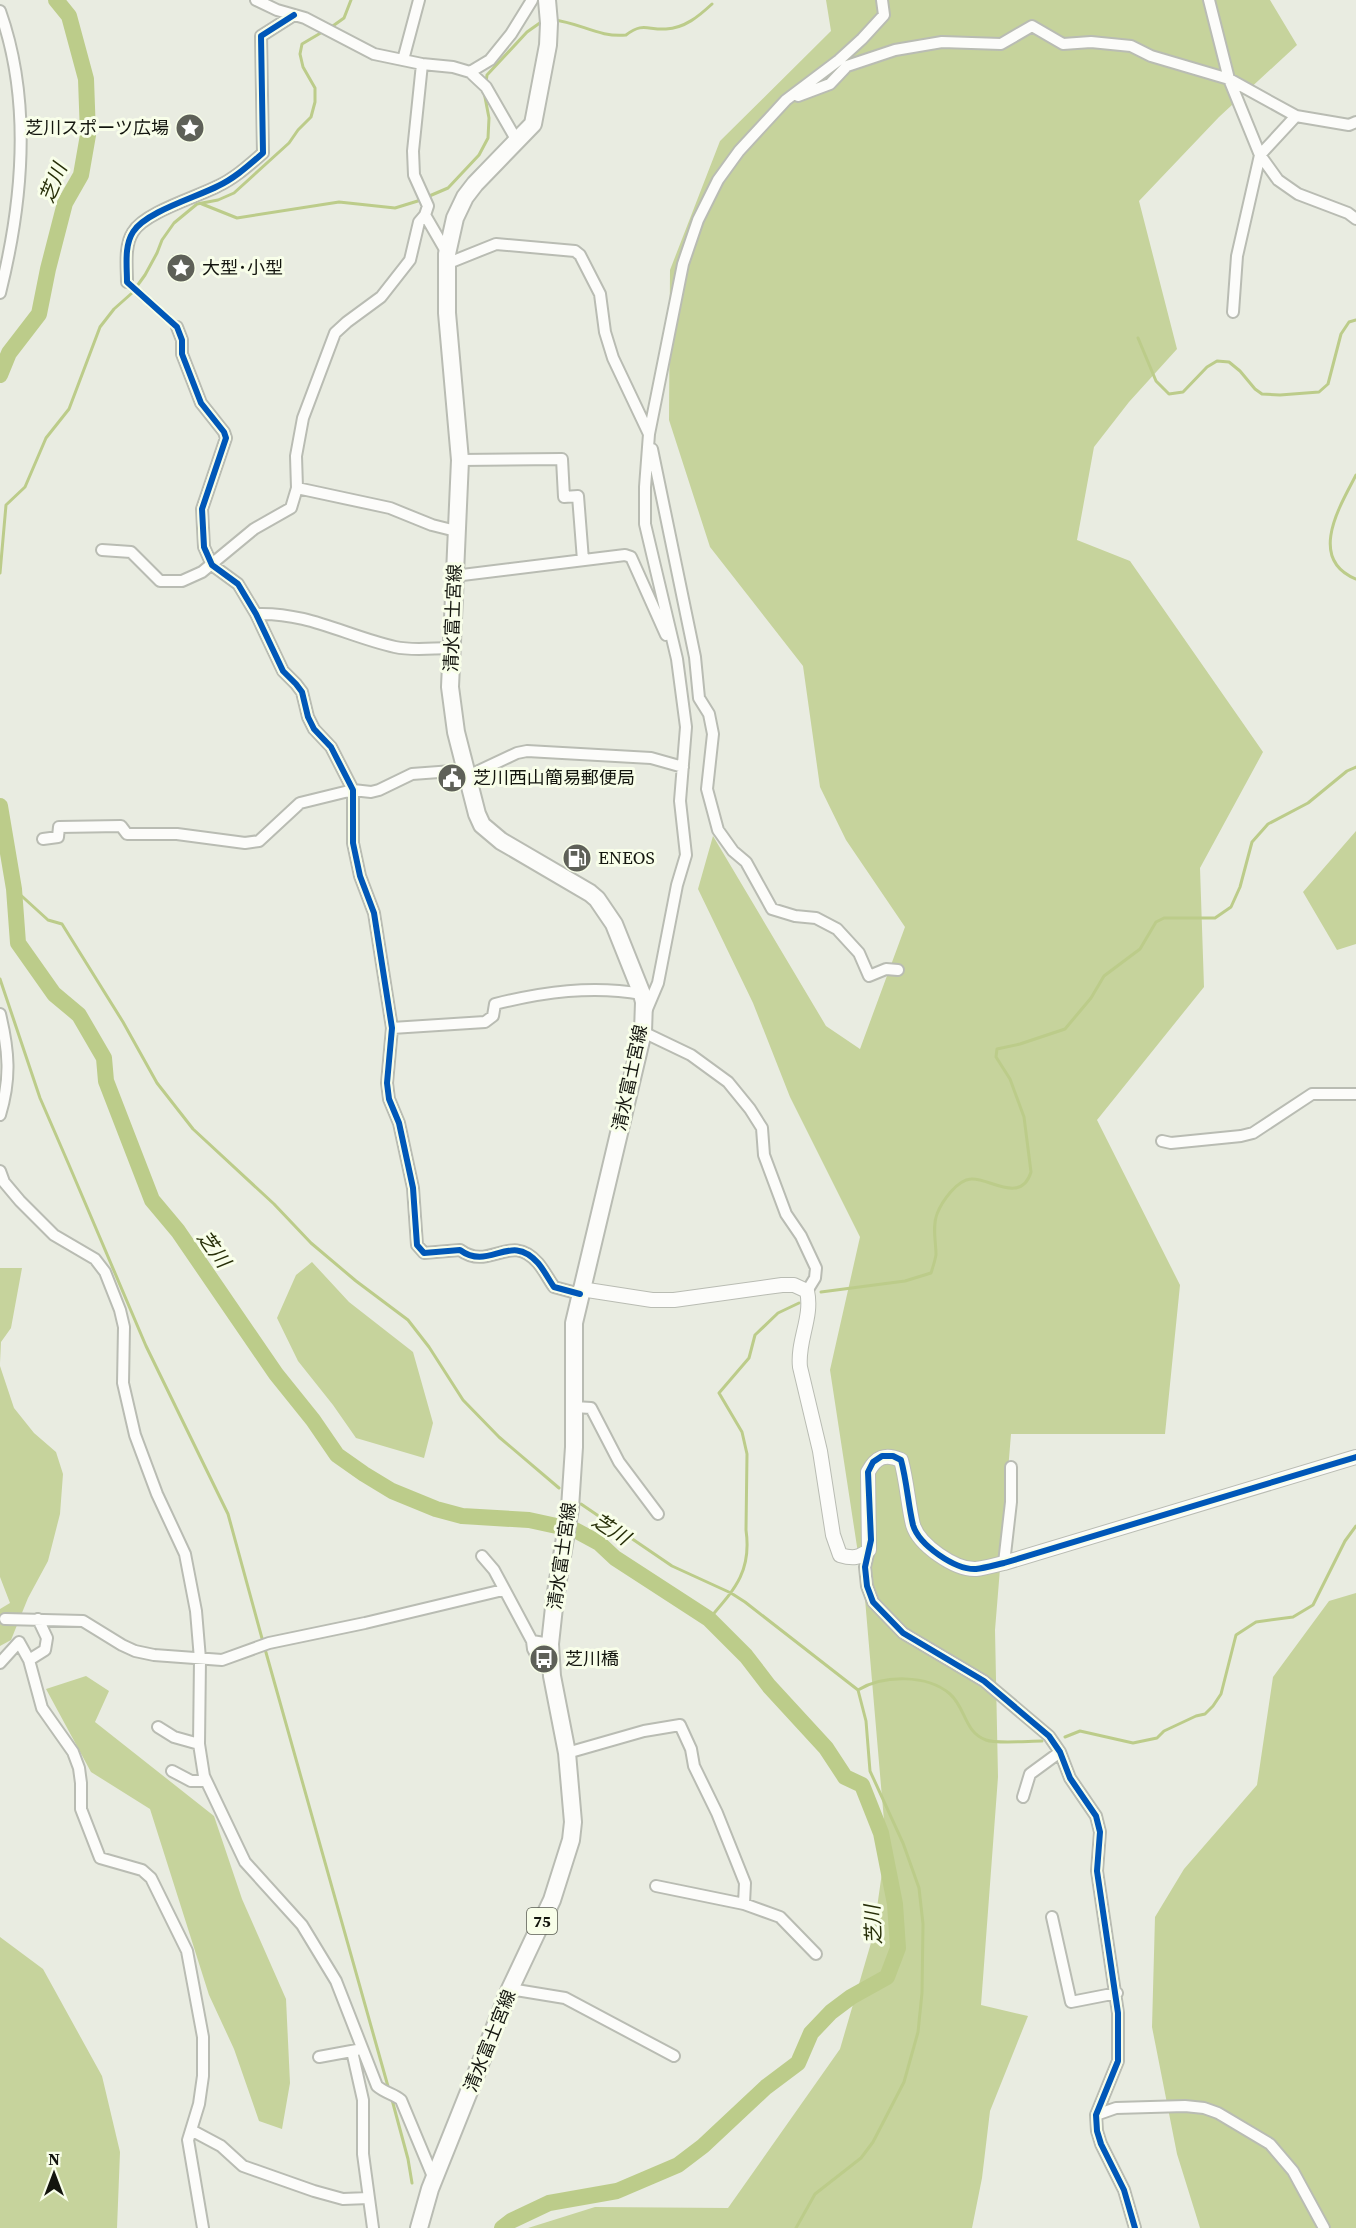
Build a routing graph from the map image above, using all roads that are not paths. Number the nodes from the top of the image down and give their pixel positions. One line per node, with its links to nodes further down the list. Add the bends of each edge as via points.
1 (256, 0): 8 (street)
2 (419, 0): 9 (street)
3 (532, 0): 11 (street, via 511,34)
4 (882, 0): 13 (street, via 884,15 862,39)
5 (1209, 0): 12 (street)
6 (0, 11): 22 (street, via 15,68 21,113 12,243)
7 (548, 12): 16 (main road, 清水富士宮線 / 75, via 548,45 536,113 533,124)
8 (294, 15): 9 (street, via 374,54); 21 (street, via 261,36 263,153 220,185 161,210 134,230 126,253)
9 (403, 60): 10 (street)
10 (422, 64): 11 (street, via 453,67); 18 (street, via 413,151 414,175)
11 (474, 76): 16 (street, via 496,102)
12 (1229, 79): 13 (street, via 1150,56 1131,46 1063,44 1032,26 1001,44 942,42 895,50 847,66 830,84); 14 (street); 17 (street)
13 (786, 100): 25 (street, via 739,151 718,180 698,220 683,264)
14 (1296, 116): 15 (street, via 1349,125); 17 (street)
15 (1356, 122)
16 (517, 141): 20 (main road, 清水富士宮線 / 75, via 465,197 455,218)
17 (1260, 155): 19 (street, via 1278,180 1298,194); 23 (street, via 1237,256)
18 (426, 211): 20 (street); 27 (street, via 419,222 410,260 381,297 335,333 303,418 296,456)
19 (1356, 219)
20 (447, 259): 25 (street, via 496,244 575,251 580,255 600,294 613,358); 26 (main road, 清水富士宮線 / 75, via 447,313)
21 (127, 282)
22 (0, 292)
23 (1233, 312)
24 (177, 327): 31 (street, via 182,354 201,403 226,438 202,509 204,547)
25 (649, 434): 35 (street, via 645,524); 40 (street, via 695,657 699,698 709,714 713,734 707,789 718,830 746,862 772,909 816,918 837,929 859,953 868,976 886,969)
26 (460, 460): 28 (main road, 清水富士宮線 / 75); 30 (street, via 562,459 564,497 578,496)
27 (297, 488): 28 (street, via 390,508); 31 (street, via 291,508 254,529)
28 (456, 531): 32 (main road, 清水富士宮線 / 75)
29 (102, 550): 31 (street, via 131,552 160,581 182,581)
30 (583, 560): 32 (street); 35 (street, via 631,557)
31 (212, 565): 33 (street, via 238,584)
32 (454, 576): 34 (main road, 清水富士宮線 / 75)
33 (256, 614): 34 (street, via 302,617 394,646); 38 (street, via 283,671 302,692 314,729 331,747)
34 (451, 648): 37 (main road, 清水富士宮線 / 75, via 452,711)
35 (674, 650): 36 (street, via 686,727)
36 (683, 767): 37 (street, via 651,758 527,751); 43 (street, via 680,801 686,855 658,983)
37 (467, 773): 38 (street, via 412,774 379,790); 41 (main road, 清水富士宮線 / 75, via 477,814 490,833 590,893 609,914)
38 (353, 790): 39 (street, via 300,804 259,841 128,834 121,826 59,827 58,837); 44 (street, via 353,843 374,913)
39 (43, 839)
40 (898, 970)
41 (642, 994): 43 (main road, 清水富士宮線 / 75); 44 (street, via 600,988 522,997 495,1004 493,1016 485,1022)
42 (0, 1014): 46 (street, via 7,1043 8,1079)
43 (643, 1024): 49 (street, via 728,1083 762,1128 764,1155 786,1214 816,1268); 50 (main road, 清水富士宮線 / 75)
44 (392, 1028): 50 (street, via 387,1083 413,1188 417,1245 424,1253 460,1250 469,1257 519,1249 538,1262 554,1287)
45 (1356, 1094): 47 (street, via 1312,1094 1253,1133 1241,1136)
46 (0, 1115)
47 (1162, 1141)
48 (0, 1171): 63 (street, via 20,1201 54,1235 95,1259 105,1272 124,1327 126,1404 145,1466 185,1554)
49 (807, 1291): 50 (street, via 794,1284 674,1300); 55 (street, via 810,1303 800,1367 820,1451 833,1535 840,1555 858,1558)
50 (580, 1292): 51 (main road, 清水富士宮線 / 75, via 574,1323)
51 (574, 1407): 54 (street, via 591,1408 619,1462); 62 (main road, 清水富士宮線 / 75, via 570,1508)
52 (1356, 1457): 57 (street)
53 (1011, 1467): 57 (street)
54 (658, 1514)
55 (869, 1550): 57 (street, via 868,1472 882,1456 893,1456 901,1461 919,1538 961,1566 974,1569); 69 (street, via 865,1567 867,1587 873,1602 887,1617 903,1633 984,1681 1049,1736)
56 (482, 1556): 58 (street)
57 (1004, 1563)
58 (503, 1590): 61 (street); 63 (street, via 264,1644 222,1660)
59 (38, 1619): 60 (street); 63 (street, via 83,1621 135,1651); 64 (street, via 47,1638 45,1650)
60 (5, 1620)
61 (532, 1641): 62 (street); 66 (street)
62 (550, 1644): 70 (main road, 清水富士宮線 / 75)
63 (200, 1659): 68 (street)
64 (29, 1660): 65 (street, via 19,1642); 84 (street, via 42,1708 73,1752 79,1768 81,1809 100,1858 142,1870 151,1878 187,1951 203,2037 200,2095)
65 (0, 1663)
66 (540, 1664)
67 (158, 1727): 68 (street, via 174,1737)
68 (199, 1744): 72 (street)
69 (1059, 1752): 73 (street, via 1030,1774); 79 (street, via 1070,1778 1096,1815 1100,1832 1098,1871)
70 (567, 1753): 75 (street, via 680,1725 745,1883); 78 (main road, 清水富士宮線 / 75, via 571,1840 552,1900)
71 (172, 1771): 72 (street, via 191,1781)
72 (206, 1781): 80 (street, via 245,1862 302,1925 336,1981)
73 (1023, 1797)
74 (656, 1886): 75 (street)
75 (744, 1904): 77 (street, via 780,1917)
76 (1052, 1917): 79 (street, via 1071,2002)
77 (816, 1954)
78 (510, 1989): 81 (street, via 565,1998); 85 (main road, 清水富士宮線 / 75)
79 (1117, 1993): 83 (street, via 1118,2061)
80 (357, 2050): 82 (street); 85 (street, via 377,2086 401,2100); 86 (street)
81 (674, 2056)
82 (319, 2057)
83 (1096, 2115): 90 (street, via 1101,2144 1124,2190); 91 (street, via 1116,2108 1185,2106 1218,2113 1270,2144 1293,2171)
84 (191, 2130): 86 (street, via 221,2146 243,2166 343,2199); 87 (street, via 188,2140)
85 (434, 2179): 89 (main road, 清水富士宮線 / 75)
86 (369, 2198): 88 (street)
87 (203, 2228)
88 (374, 2228)
89 (419, 2228)
90 (1135, 2228)
91 (1324, 2228)

